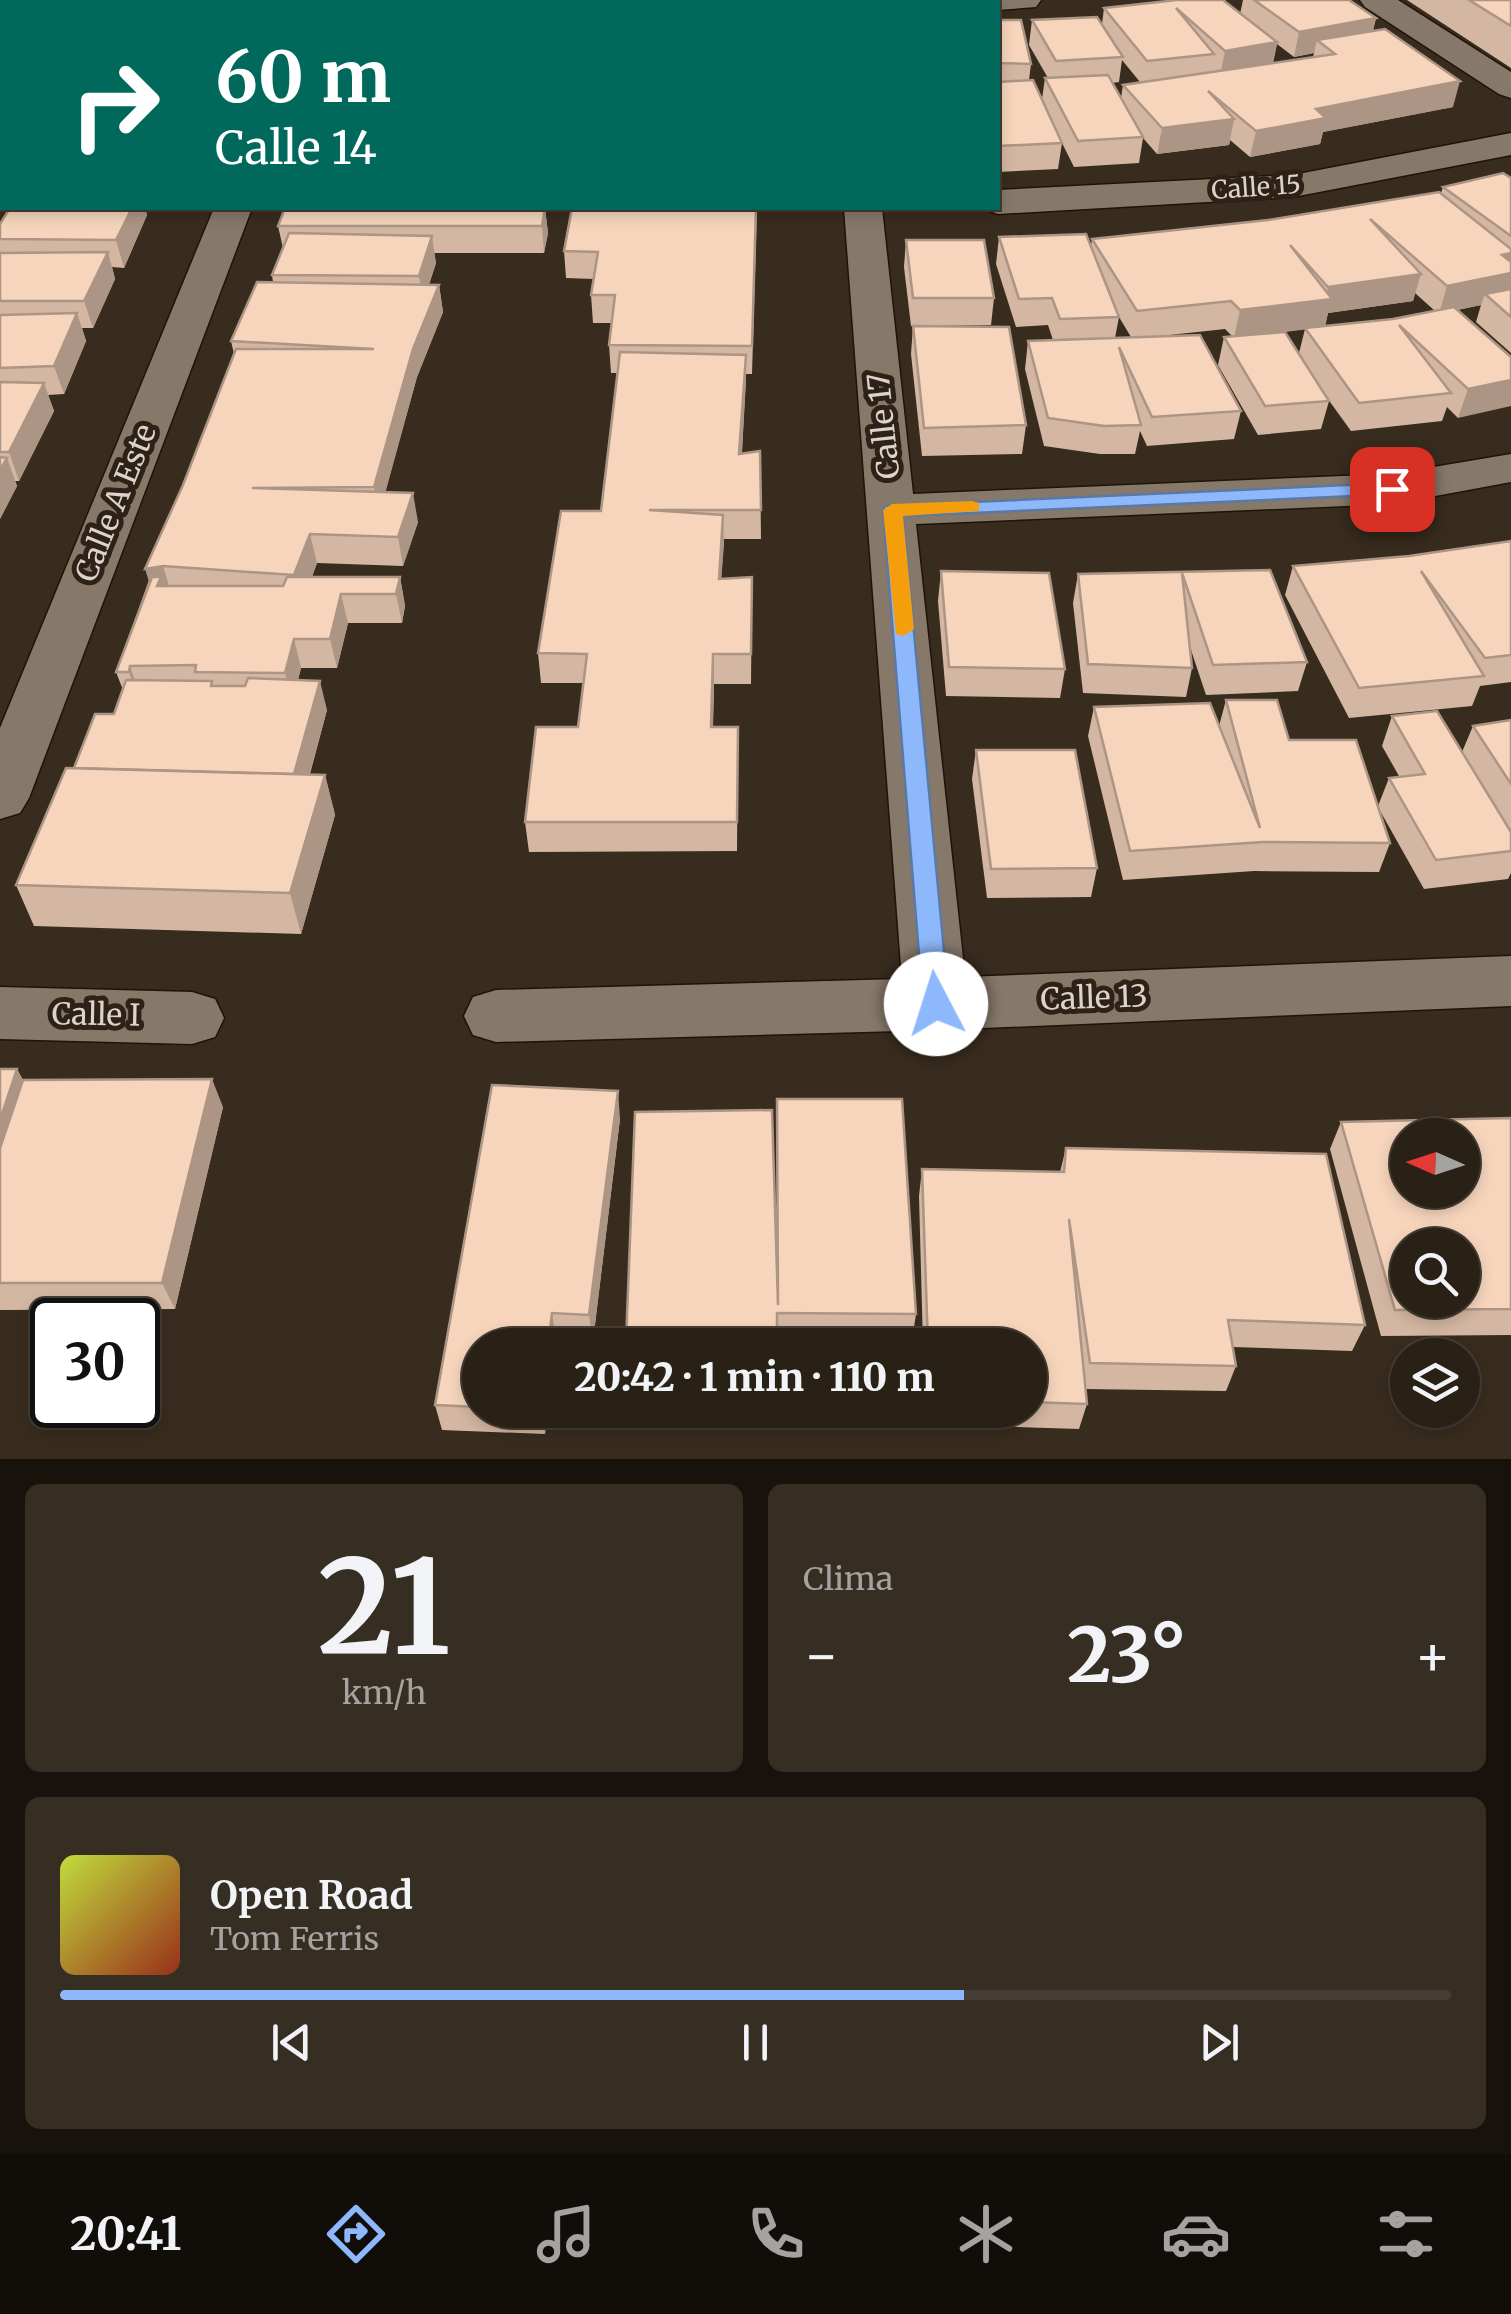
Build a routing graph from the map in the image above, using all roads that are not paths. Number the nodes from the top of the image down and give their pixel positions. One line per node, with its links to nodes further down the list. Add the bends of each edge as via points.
1 (1376, 0): 2 (street)
2 (1511, 87)
3 (1511, 144): 4 (street, Calle 15, via 1293,186)
4 (1000, 202)
5 (232, 210): 9 (street, Calle A Este)
6 (872, 210): 8 (street, Calle 17)
7 (1511, 468): 8 (street, via 1392,489)
8 (892, 510): 11 (street, Calle 17)
9 (0, 798)
10 (1511, 981): 11 (street, Calle 13)
11 (936, 1004): 13 (street, Calle 13)
12 (0, 1013): 14 (street, Calle I)
13 (496, 1016)
14 (192, 1018)

